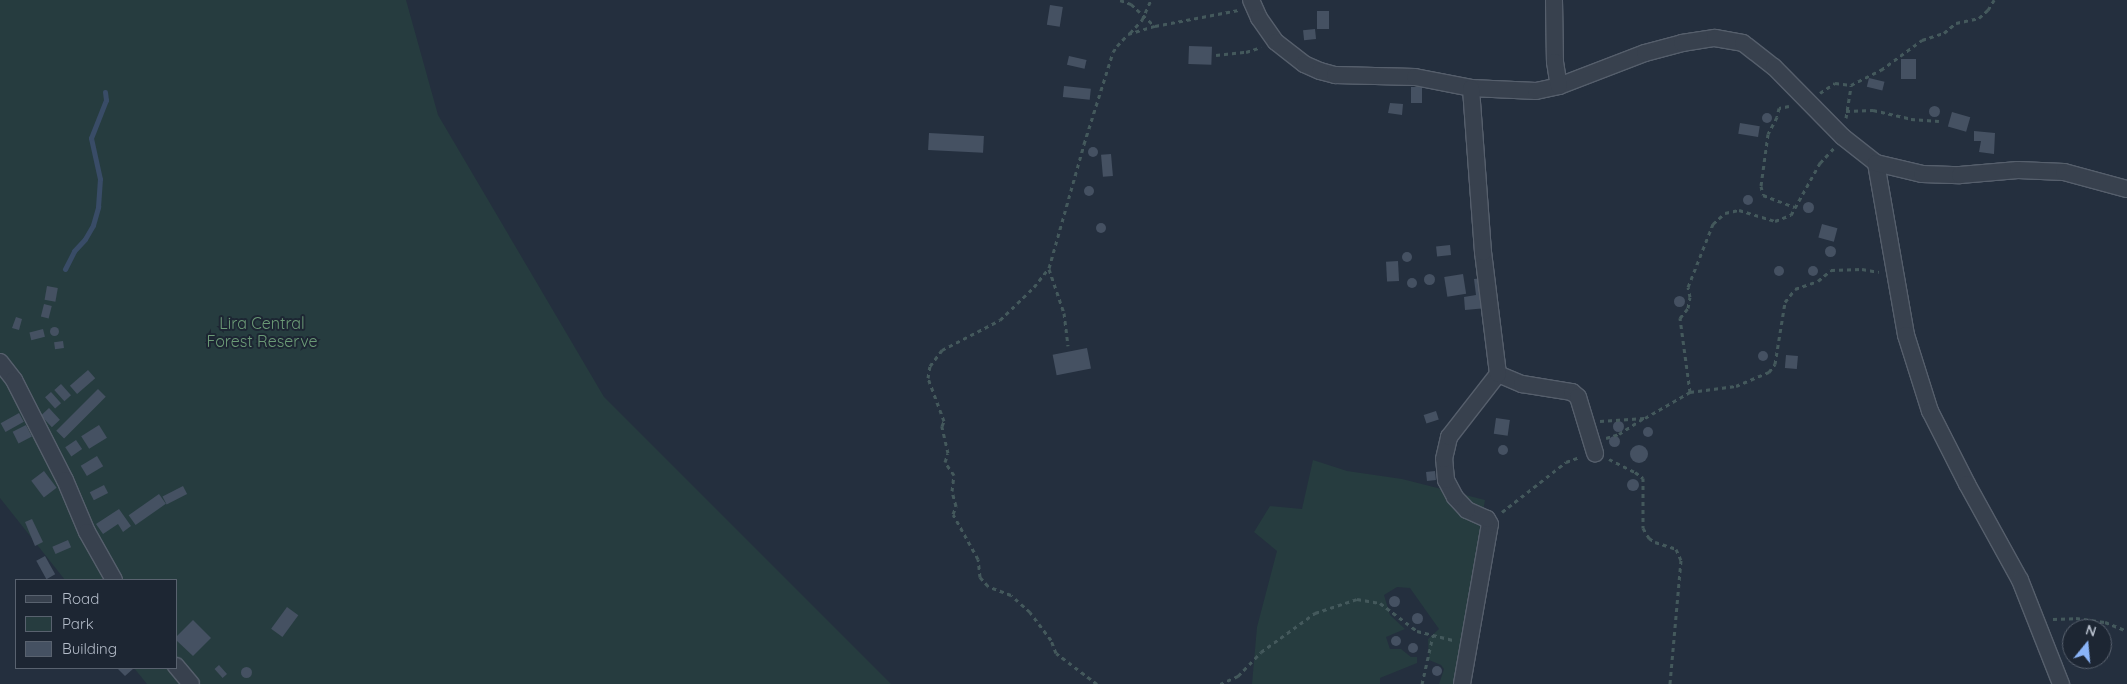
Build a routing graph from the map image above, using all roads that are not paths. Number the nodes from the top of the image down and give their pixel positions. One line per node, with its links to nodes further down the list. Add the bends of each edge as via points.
1 (1554, 0): 3 (street, via 1555,62)
2 (1252, 3): 4 (street, via 1276,42 1304,64 1320,71 1336,75 1415,76)
3 (1559, 86): 4 (street, via 1536,91); 5 (street, via 1682,43 1714,38 1743,43 1774,67 1843,137)
4 (1471, 88): 8 (street, via 1483,252)
5 (1876, 163): 6 (street, via 1922,174 1960,175 2018,170 2064,172); 14 (street, via 1906,335 1930,411 2020,580)
6 (2127, 189)
7 (0, 362): 10 (street, via 14,380 65,480 87,532)
8 (1498, 374): 9 (street, via 1522,384 1572,392 1578,397); 13 (street, via 1449,437 1444,459 1446,480 1456,497 1467,510 1489,521)
9 (1595, 453)
10 (113, 579)
11 (178, 668): 12 (street)
12 (191, 684)
13 (1462, 684)
14 (2062, 684)

